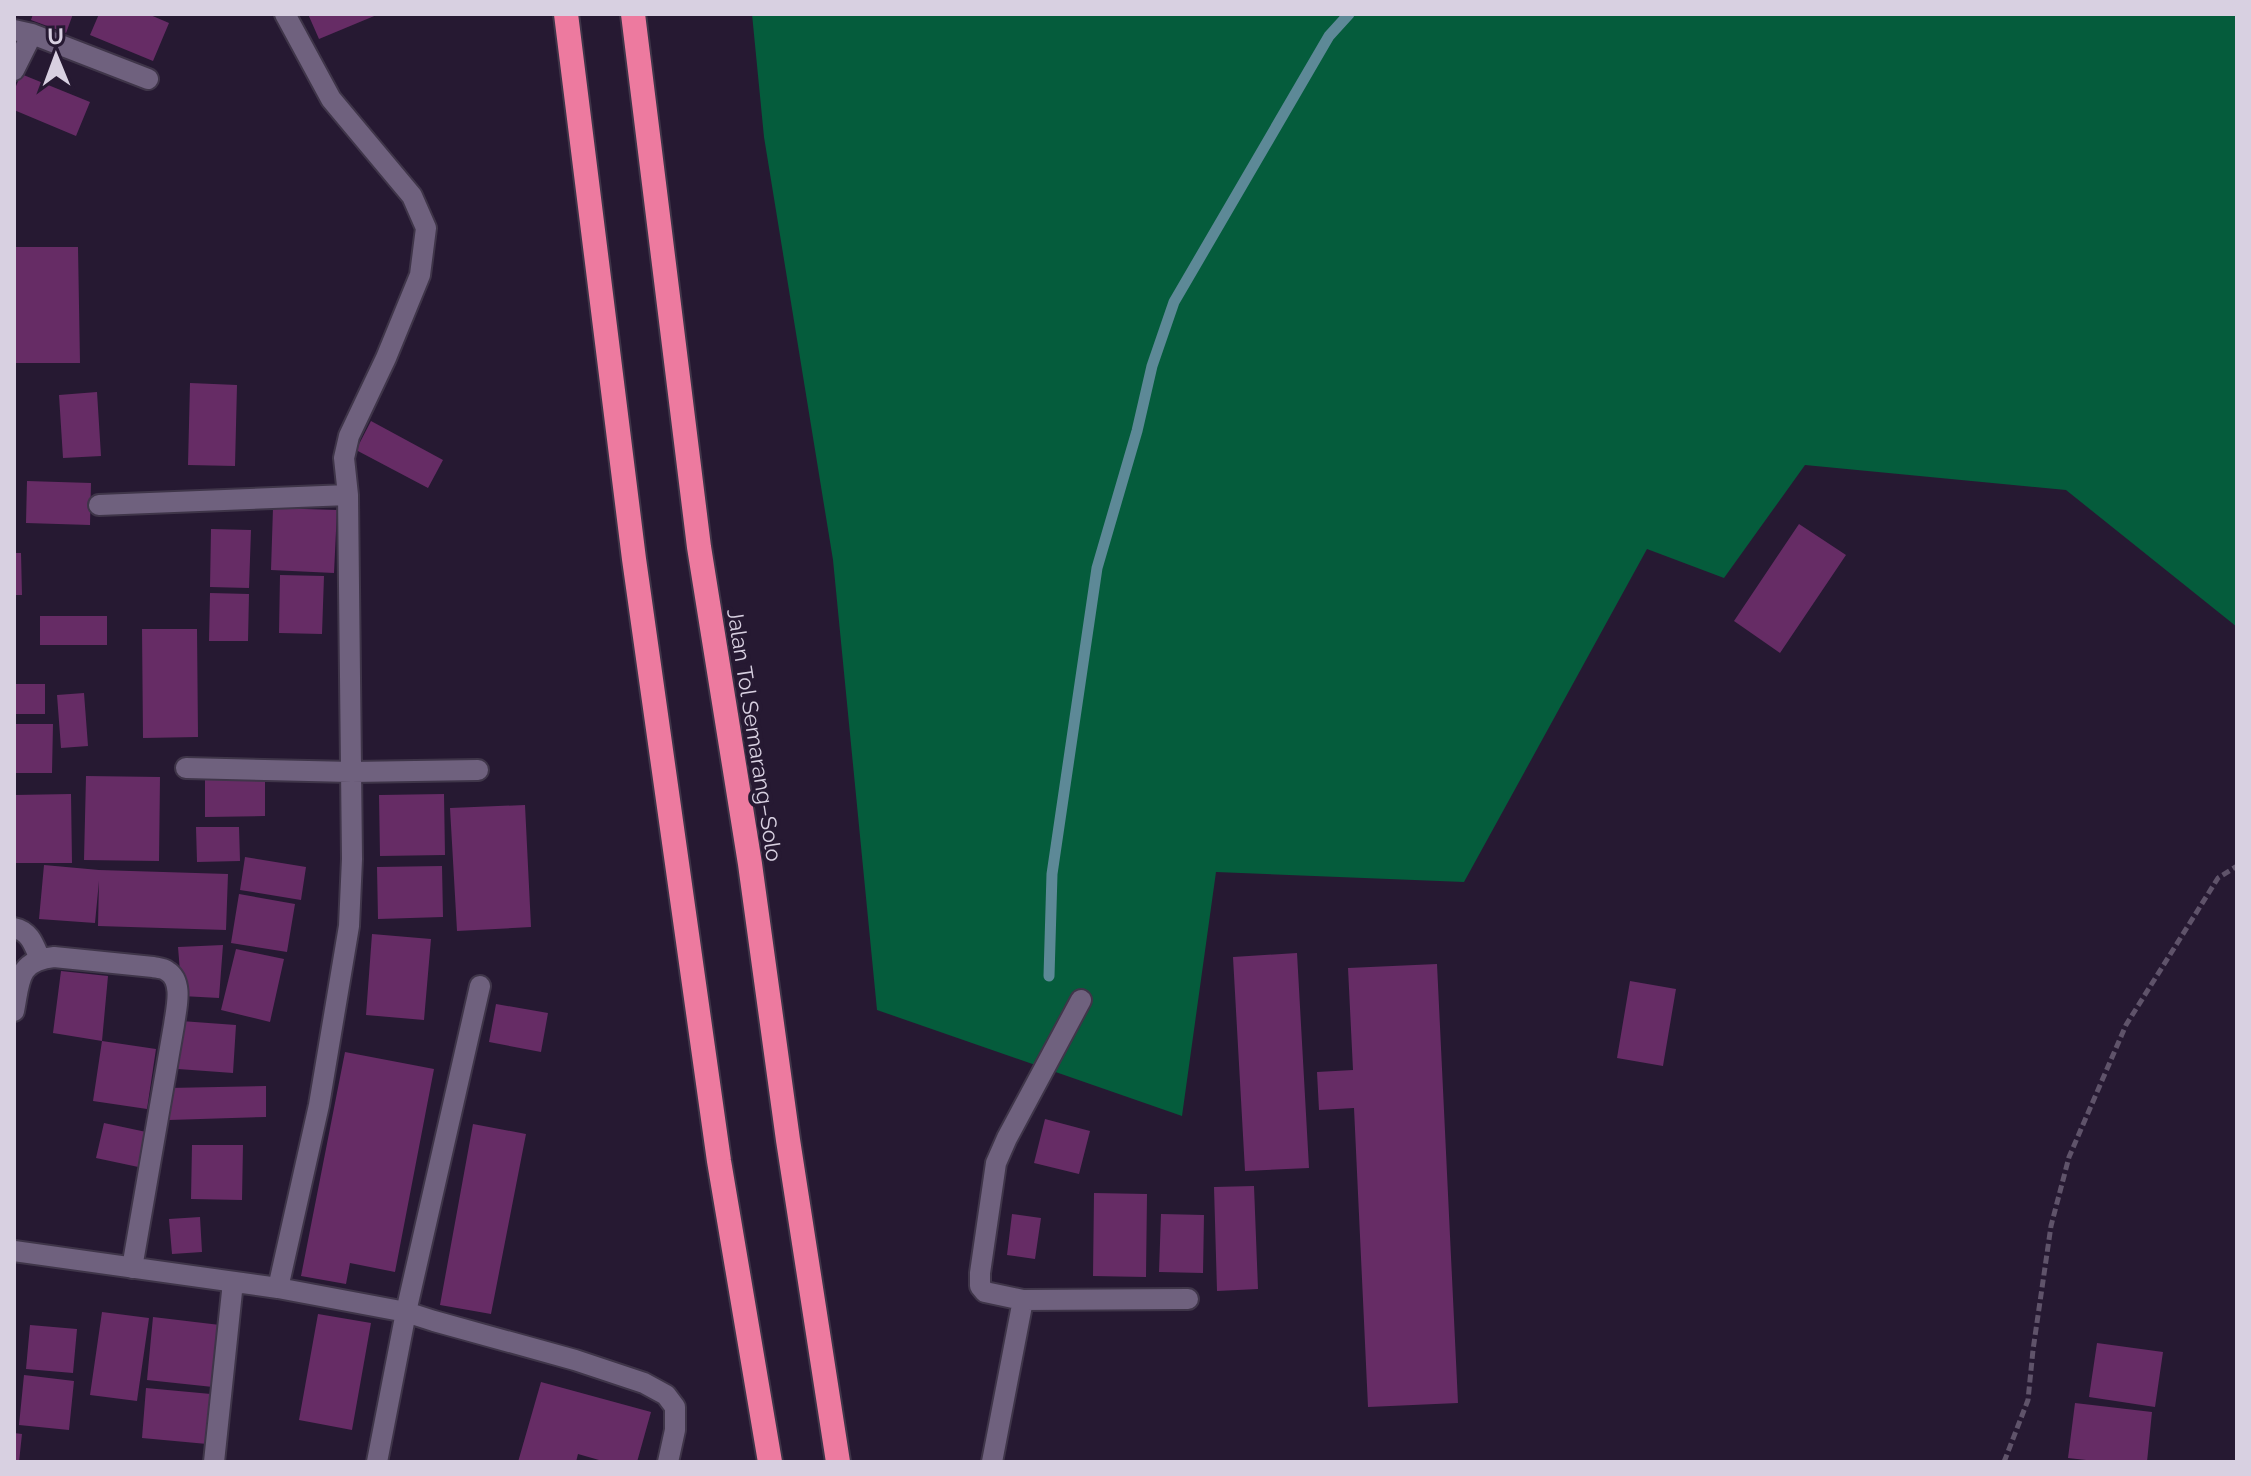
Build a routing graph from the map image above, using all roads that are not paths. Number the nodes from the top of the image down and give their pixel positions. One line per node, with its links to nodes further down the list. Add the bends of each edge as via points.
1 (285, 14): 7 (street, via 331,99 412,196 426,228 420,275 349,436 344,458)
2 (566, 14): 27 (highway, via 634,559 719,1161)
3 (633, 14): 28 (highway, Jalan Tol Semarang–Solo, via 699,547)
4 (23, 32): 5 (street); 6 (street)
5 (14, 70)
6 (148, 79)
7 (348, 495): 8 (street); 11 (street)
8 (99, 505)
9 (186, 768): 11 (street)
10 (478, 770): 11 (street)
11 (352, 772): 20 (street, via 349,926 341,982)
12 (14, 928): 13 (street, via 32,940)
13 (40, 959): 16 (street, via 21,974); 18 (street, via 153,967 167,971 175,981 174,1025)
14 (480, 986): 23 (street)
15 (1081, 1000): 21 (street, via 996,1163 980,1286 985,1292)
16 (14, 1011)
17 (14, 1251): 18 (street)
18 (132, 1268): 19 (street)
19 (233, 1282): 20 (street); 24 (street)
20 (278, 1288): 23 (street)
21 (1017, 1299): 22 (street); 29 (street)
22 (1188, 1299)
23 (406, 1312): 25 (street); 26 (street, via 575,1360 666,1395 675,1407)
24 (214, 1462)
25 (377, 1462)
26 (668, 1462)
27 (770, 1462)
28 (838, 1462)
29 (992, 1462)

